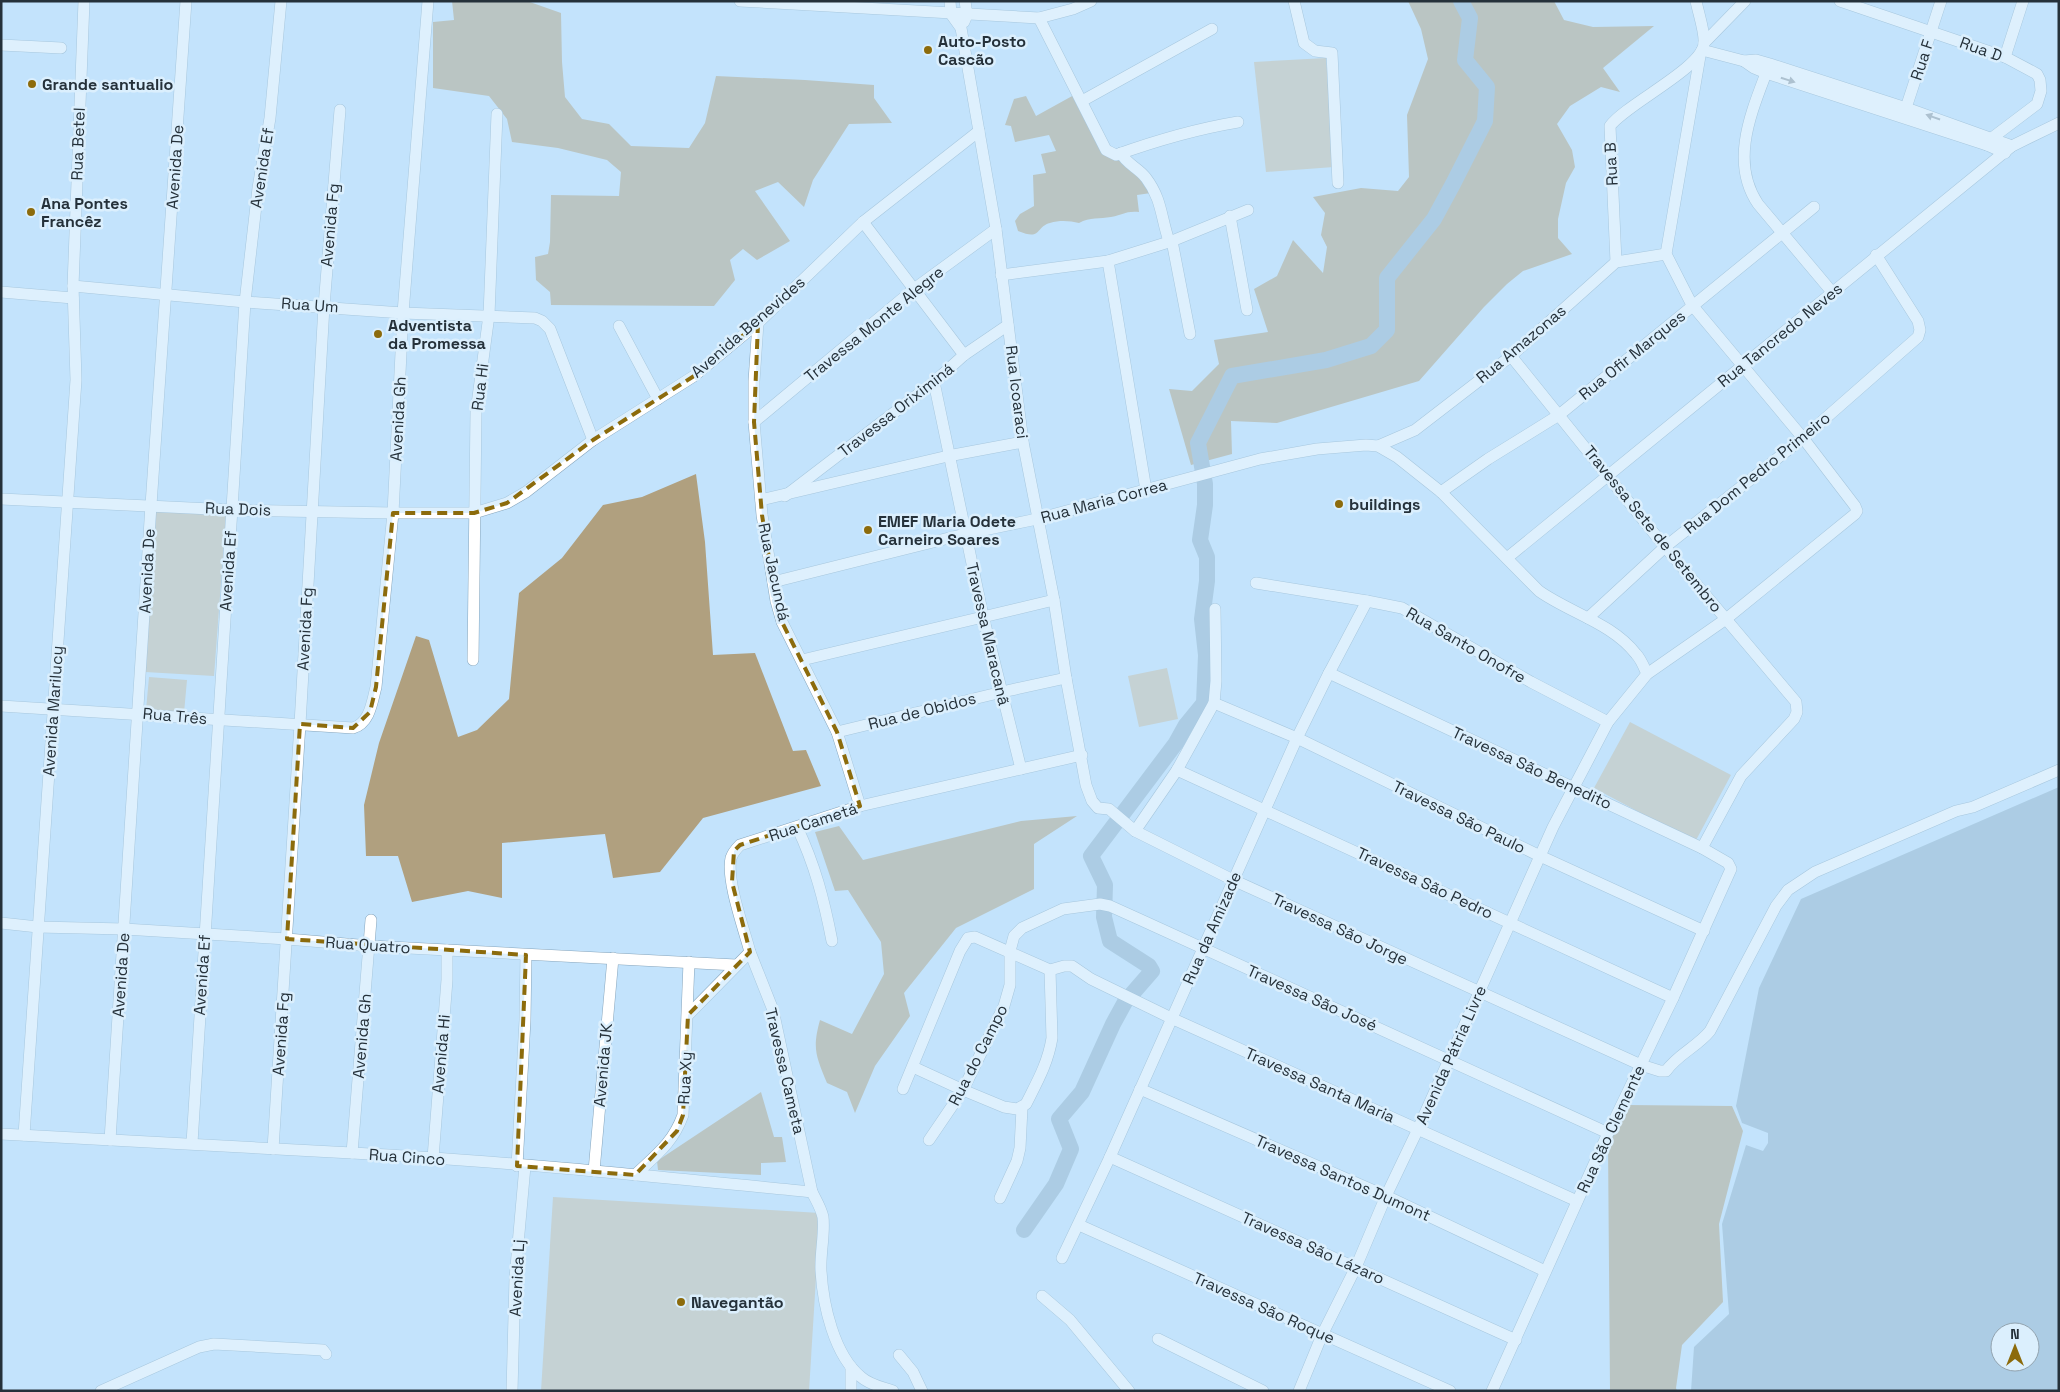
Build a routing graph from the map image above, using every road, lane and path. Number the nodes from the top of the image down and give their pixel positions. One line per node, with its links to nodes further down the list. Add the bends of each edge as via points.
1 (84, 1): 51 (street, Rua Betel)
2 (186, 1): 55 (street, Avenida De)
3 (281, 1): 57 (street, Avenida Ef, via 270,118)
4 (428, 1): 61 (street, Avenida Gh)
5 (740, 1): 17 (street)
6 (950, 1): 17 (street)
7 (965, 1): 18 (street)
8 (1091, 1): 16 (street)
9 (1294, 1): 38 (street, via 1304,43 1315,51 1332,53 1334,60)
10 (1696, 1): 25 (street)
11 (1745, 1): 25 (street, Rua B)
12 (1840, 1): 15 (street, Rua D)
13 (1942, 1): 22 (street, Rua F)
14 (2024, 1): 26 (street)
15 (1855, 3): 22 (street, Rua D)
16 (1072, 5): 19 (street)
17 (951, 14): 18 (street); 20 (street, Rua Icoaraci)
18 (967, 15): 19 (street); 20 (street)
19 (1039, 18): 28 (street)
20 (961, 28): 34 (street, Rua Icoaraci)
21 (1212, 29): 28 (street)
22 (1932, 31): 26 (street, Rua D); 30 (street, Rua F)
23 (1, 45): 24 (street)
24 (61, 48)
25 (1702, 50): 27 (street, via 1744,61 1754,68); 46 (street); 49 (street, Rua B, via 1610,126)
26 (2005, 56): 35 (street, Rua D, via 2037,74 2042,91 2032,109)
27 (1768, 69): 30 (street); 44 (street, via 1746,130 1744,164 1752,195)
28 (1082, 101): 37 (street, via 1106,150 1116,155)
29 (340, 110): 59 (street, Avenida Fg)
30 (1904, 113): 35 (street)
31 (497, 114): 62 (street, Rua Hi)
32 (1238, 122): 37 (street, via 1203,128)
33 (2059, 123): 36 (street, Rua Tancredo Neves)
34 (979, 131): 42 (street, Avenida Benevides); 43 (street, Rua Icoaraci)
35 (1990, 141): 36 (street)
36 (2008, 149): 47 (street, Rua Tancredo Neves)
37 (1121, 153): 45 (street, via 1124,160 1142,173 1158,196)
38 (1338, 183)
39 (1814, 207): 44 (street, Rua Ofir Marques)
40 (1248, 210): 41 (street)
41 (1230, 216): 45 (street); 60 (street)
42 (863, 222): 52 (street); 63 (street, Avenida Benevides)
43 (996, 229): 50 (street, Rua Icoaraci); 52 (street, Travessa Monte Alegre)
44 (1783, 232): 54 (street); 58 (street, Rua Ofir Marques)
45 (1170, 241): 48 (street); 66 (street)
46 (1666, 254): 49 (street); 58 (street)
47 (1876, 255): 54 (street, Rua Tancredo Neves); 74 (street, Rua Dom Pedro Primeiro, via 1919,326 1918,337)
48 (1108, 261): 50 (street); 80 (street)
49 (1616, 262): 68 (street, Rua Amazonas)
50 (1001, 275): 64 (street, Rua Icoaraci)
51 (73, 286): 55 (street, Rua Um); 56 (street, Avenida Marilucy)
52 (914, 289): 67 (street); 73 (street, Travessa Monte Alegre)
53 (1, 292): 56 (street)
54 (1832, 292): 69 (street, Rua Tancredo Neves)
55 (167, 293): 57 (street, Rua Um); 86 (street, Avenida De)
56 (73, 298): 85 (street, Avenida Marilucy, via 76,380)
57 (245, 302): 59 (street, Rua Um); 87 (street, Avenida Ef)
58 (1692, 305): 69 (street); 72 (street, Rua Ofir Marques)
59 (324, 306): 61 (street, Rua Um); 88 (street, Avenida Fg)
60 (1247, 310)
61 (403, 312): 62 (street, Rua Um); 89 (street, Avenida Gh)
62 (489, 315): 75 (street, Rua Um, via 535,318 550,329); 90 (street, Rua Hi, via 476,412)
63 (758, 323): 71 (street, Avenida Benevides, via 694,376); 73 (street, Rua Jacundá)
64 (1008, 325): 67 (street, Travessa Oriximiná); 76 (street, Rua Icoaraci)
65 (619, 326): 71 (street)
66 (1190, 334)
67 (964, 355): 70 (street, Travessa Oriximiná)
68 (1511, 356): 72 (street, Travessa Sete de Setembro); 77 (street, Rua Amazonas, via 1415,430)
69 (1742, 366): 74 (street); 79 (street, Rua Tancredo Neves)
70 (934, 382): 78 (street, Travessa Maracanã); 82 (street, Travessa Oriximiná)
71 (658, 399): 75 (street, Avenida Benevides)
72 (1559, 415): 79 (street, Travessa Sete de Setembro); 81 (street, Rua Ofir Marques)
73 (754, 422): 84 (street, Rua Jacundá)
74 (1802, 438): 93 (street, Rua Dom Pedro Primeiro); 102 (street, Avenida Pátria Livre, via 1857,511)
75 (593, 440): 90 (street, Avenida Benevides, via 520,496)
76 (1023, 442): 78 (street); 91 (street, Rua Icoaraci)
77 (1378, 446): 80 (street, Rua Maria Correa, via 1352,445 1260,459); 81 (street)
78 (948, 456): 82 (street); 92 (street, Travessa Maracanã)
79 (1609, 476): 93 (street, Travessa Sete de Setembro); 94 (street, Rua Tancredo Neves)
80 (1146, 490): 91 (street, Rua Maria Correa)
81 (1442, 492): 94 (street)
82 (785, 496): 84 (street)
83 (1, 499): 85 (street, Rua Dois)
84 (761, 500): 95 (street, Rua Jacundá)
85 (68, 501): 86 (street, Rua Dois); 111 (street, Avenida Marilucy)
86 (151, 505): 87 (street, Rua Dois); 112 (street, Avenida De)
87 (232, 510): 88 (street, Rua Dois); 113 (street, Avenida Ef)
88 (311, 512): 89 (street, Rua Dois); 115 (street, Avenida Fg)
89 (393, 513): 90 (street, Rua Dois); 116 (street, Avenida Gh, via 376,687 366,718 356,727)
90 (474, 513): 103 (street, Rua Hi)
91 (1037, 519): 92 (street, Rua Maria Correa); 97 (street, Rua Icoaraci)
92 (965, 534): 95 (street, Rua Maria Correa); 100 (street, Travessa Maracanã)
93 (1665, 547): 101 (street, Rua Dom Pedro Primeiro); 102 (street, Travessa Sete de Setembro)
94 (1507, 558): 101 (street, via 1539,591)
95 (773, 582): 104 (street, Rua Jacundá, via 782,622)
96 (1256, 583): 98 (street, Rua Santo Onofre)
97 (1054, 600): 100 (street); 107 (street, Rua Icoaraci)
98 (1367, 600): 105 (street, Rua da Amizade); 114 (street, Rua Santo Onofre, via 1402,608)
99 (1215, 609): 109 (street)
100 (983, 616): 104 (street); 108 (street, Travessa Maracanã)
101 (1588, 618): 106 (street, via 1631,648)
102 (1726, 619): 106 (street, Avenida Pátria Livre); 128 (street, Travessa Sete de Setembro, via 1796,702 1797,712 1741,776)
103 (473, 660)
104 (802, 660): 117 (street, Rua Jacundá)
105 (1329, 672): 118 (street, Rua da Amizade); 123 (street, Travessa São Benedito)
106 (1648, 674): 114 (street, Avenida Pátria Livre)
107 (1066, 678): 108 (street, Rua de Obidos); 119 (street, Rua Icoaraci)
108 (1002, 692): 117 (street, Rua de Obidos); 120 (street, Travessa Maracanã)
109 (1214, 703): 118 (street, Travessa São Paulo); 121 (street)
110 (1, 706): 111 (street, Rua Três)
111 (52, 708): 112 (street, Rua Três); 135 (street, Avenida Marilucy)
112 (139, 714): 113 (street, Rua Três); 136 (street, Avenida De)
113 (218, 720): 115 (street, Rua Três); 138 (street, Avenida Ef)
114 (1608, 722): 123 (street, Avenida Pátria Livre)
115 (300, 724): 116 (street, Rua Três); 140 (street, Avenida Fg)
116 (348, 728)
117 (837, 732): 124 (street, Rua Jacundá)
118 (1297, 738): 125 (street, Rua da Amizade); 129 (street, Travessa São Paulo)
119 (1082, 755): 120 (street, Rua Cametá); 127 (street, Travessa São Jorge, via 1092,801 1098,808 1114,812)
120 (1021, 769): 124 (street, Rua Cametá)
121 (1177, 770): 125 (street, Travessa São Pedro); 127 (street)
122 (2059, 770): 157 (street, Travessa São Jorge, via 1973,808 1956,811 1804,879 1788,890 1776,906 1710,1031 1666,1070)
123 (1573, 788): 128 (street, Travessa São Benedito); 129 (street, Avenida Pátria Livre)
124 (860, 806): 126 (street, Rua Cametá)
125 (1266, 810): 131 (street, Rua da Amizade); 133 (street, Travessa São Pedro)
126 (797, 827): 141 (street, via 812,860 825,902); 146 (street, Rua Cametá, via 740,845 734,850 732,882)
127 (1135, 831): 131 (street, Travessa São Jorge)
128 (1702, 848): 130 (street, Travessa São Benedito, via 1728,863)
129 (1540, 856): 133 (street, Avenida Pátria Livre); 137 (street, Travessa São Paulo)
130 (1731, 869): 137 (street, Rua São Clemente)
131 (1233, 880): 143 (street, Rua da Amizade); 152 (street, Travessa São Jorge)
132 (371, 920): 142 (street, Avenida Gh)
133 (1510, 922): 152 (street, Avenida Pátria Livre); 153 (street, Travessa São Pedro)
134 (1, 923): 135 (street, Rua Quatro)
135 (38, 926): 136 (street, Rua Quatro); 166 (street, Avenida Marilucy)
136 (124, 929): 138 (street, Rua Quatro); 167 (street, Avenida De)
137 (1704, 931): 153 (street, Rua São Clemente)
138 (205, 934): 140 (street, Rua Quatro); 169 (street, Avenida Ef)
139 (1014, 936): 143 (street, Travessa São José, via 1022,928 1063,909 1105,905); 145 (street, Rua do Campo)
140 (287, 939): 142 (street, Rua Quatro); 170 (street, Avenida Fg)
141 (832, 941)
142 (370, 946): 144 (street, Rua Quatro); 171 (street, Avenida Gh)
143 (1202, 949): 155 (street, Rua da Amizade); 156 (street, Travessa São José)
144 (447, 950): 147 (street, Rua Quatro); 173 (street, Avenida Hi)
145 (1010, 951): 151 (street); 158 (street, via 974,937 968,938); 161 (street, Rua do Campo, via 1010,986 1004,1006)
146 (750, 952): 150 (street); 177 (street, Travessa Cameta, via 773,1010)
147 (526, 955): 148 (street, Rua Quatro); 174 (street, Avenida Lj)
148 (612, 958): 149 (street, Rua Quatro); 175 (street, Avenida JK)
149 (690, 962): 150 (street, Rua Quatro); 154 (street, Rua Xy)
150 (736, 965): 154 (street)
151 (1050, 970): 155 (street, Travessa Santa Maria, via 1072,966 1091,979); 162 (street, via 1050,1048 1045,1068)
152 (1479, 993): 156 (street, Avenida Pátria Livre); 157 (street, Travessa São Jorge)
153 (1673, 998): 157 (street, Rua São Clemente)
154 (688, 1015): 176 (street, Rua Xy, via 683,1115 669,1142)
155 (1171, 1018): 160 (street, Rua da Amizade); 163 (street, Travessa Santa Maria)
156 (1449, 1059): 163 (street, Avenida Pátria Livre); 164 (street, Travessa São José)
157 (1640, 1065): 164 (street, Rua São Clemente)
158 (913, 1067): 159 (street); 161 (street)
159 (903, 1089)
160 (1140, 1089): 172 (street, Rua da Amizade); 178 (street, Travessa Santos Dumont)
161 (963, 1090): 162 (street, via 1004,1107); 168 (street, Rua do Campo)
162 (1022, 1108): 179 (street, via 1017,1161)
163 (1418, 1129): 178 (street, Avenida Pátria Livre); 180 (street, Travessa Santa Maria)
164 (1608, 1133): 180 (street, Rua São Clemente)
165 (1, 1134): 166 (street, Rua Cinco)
166 (24, 1135): 167 (street, Rua Cinco)
167 (110, 1140): 169 (street, Rua Cinco)
168 (929, 1140)
169 (192, 1143): 170 (street, Rua Cinco)
170 (273, 1149): 171 (street, Rua Cinco)
171 (352, 1153): 173 (street, Rua Cinco)
172 (1110, 1157): 181 (street, Rua da Amizade); 183 (street, Travessa São Lázaro)
173 (433, 1158): 174 (street, Rua Cinco)
174 (521, 1166): 175 (street, Rua Cinco); 193 (street, Avenida Lj)
175 (594, 1171): 176 (street, Rua Cinco)
176 (635, 1174): 177 (street, Rua Cinco)
177 (812, 1192): 191 (street, Travessa Cameta, via 823,1217 821,1271 828,1316 836,1342)
178 (1386, 1196): 183 (street, Avenida Pátria Livre); 184 (street, Travessa Santos Dumont)
179 (1000, 1198)
180 (1577, 1201): 184 (street, Rua São Clemente)
181 (1079, 1225): 182 (street, Rua da Amizade); 186 (street, Travessa São Roque)
182 (1062, 1258)
183 (1356, 1267): 186 (street, Avenida Pátria Livre); 188 (street, Travessa São Lázaro)
184 (1545, 1271): 188 (street, Rua São Clemente)
185 (1042, 1296): 197 (street, via 1070,1320)
186 (1322, 1335): 199 (street, Avenida Pátria Livre); 200 (street, Travessa São Roque)
187 (1158, 1339): 198 (street)
188 (1516, 1340): 201 (street, Rua São Clemente)
189 (326, 1354): 192 (street, via 323,1350 214,1344 199,1347)
190 (900, 1355): 196 (street)
191 (851, 1367): 194 (street); 195 (street, via 870,1383)
192 (101, 1391)
193 (512, 1391)
194 (851, 1391)
195 (893, 1391)
196 (922, 1391)
197 (1130, 1391)
198 (1264, 1391)
199 (1299, 1391)
200 (1450, 1391)
201 (1492, 1391)

